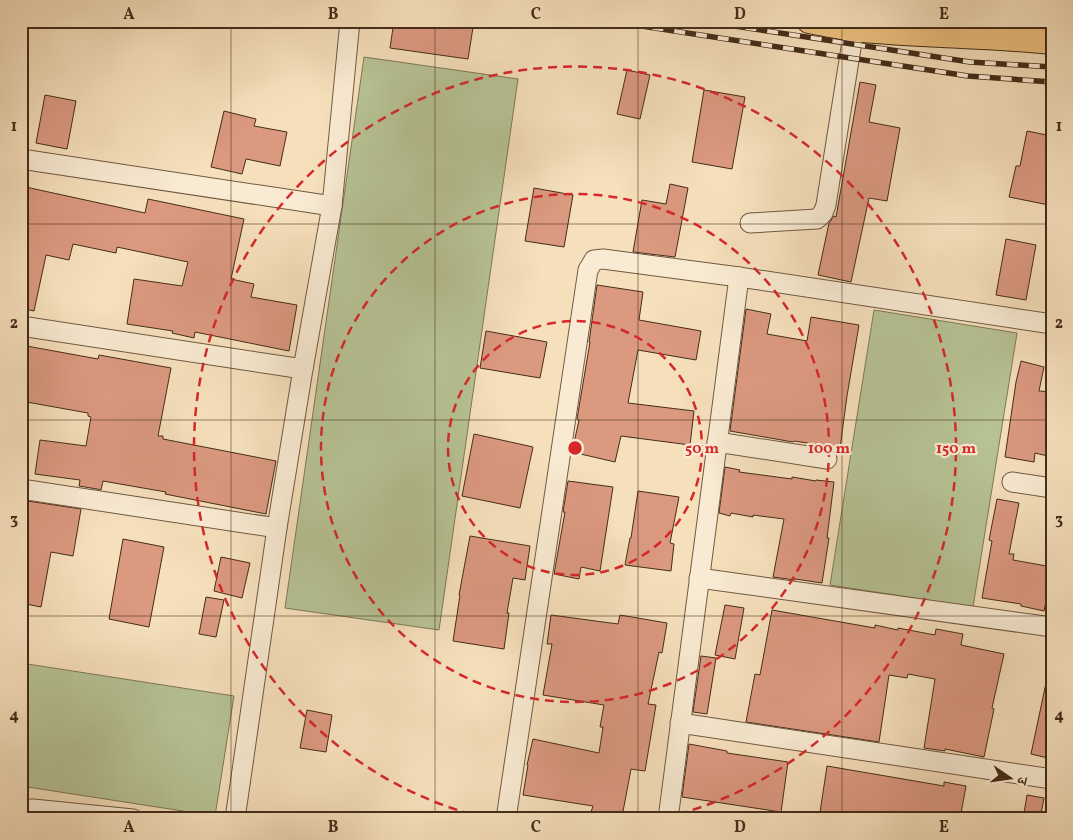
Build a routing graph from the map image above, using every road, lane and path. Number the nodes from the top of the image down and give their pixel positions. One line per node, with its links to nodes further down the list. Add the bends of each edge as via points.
1 (350, 21): 6 (street)
2 (809, 21): 3 (main road)
3 (854, 29): 4 (main road); 7 (street, via 823,213 817,218)
4 (1052, 42)
5 (21, 159): 6 (street)
6 (332, 206): 11 (street)
7 (750, 223)
8 (739, 277): 9 (street); 12 (street); 25 (street, via 603,259 594,260 588,270)
9 (1052, 324)
10 (21, 326): 11 (street)
11 (304, 369): 17 (street)
12 (717, 442): 13 (street); 18 (street)
13 (826, 459)
14 (1012, 482): 15 (street)
15 (1052, 488)
16 (21, 489): 17 (street)
17 (277, 528): 24 (street)
18 (699, 578): 19 (street); 20 (street)
19 (1052, 627)
20 (680, 723): 21 (street); 26 (street)
21 (1052, 779)
22 (21, 810): 23 (street)
23 (133, 819)
24 (235, 819)
25 (506, 819)
26 (668, 819)

